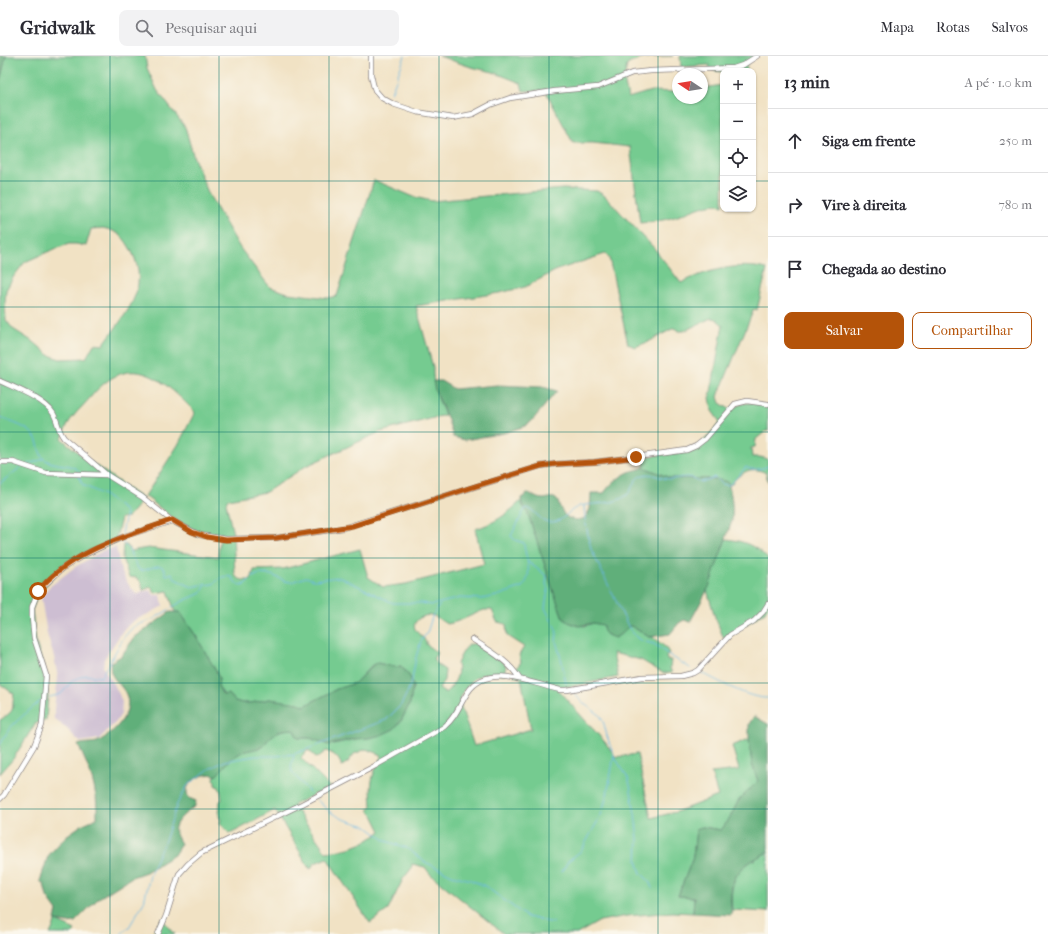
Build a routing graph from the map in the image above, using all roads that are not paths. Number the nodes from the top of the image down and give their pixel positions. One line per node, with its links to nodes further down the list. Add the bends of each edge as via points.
1 (372, 56): 2 (street, via 373,84 382,98 417,112 453,118 473,114 490,105 522,95 598,87 632,73 734,68)
2 (756, 56)
3 (0, 381): 6 (street, via 33,396 48,407 64,438)
4 (768, 404): 7 (street, via 748,401 735,404 705,439 687,450 541,466 343,528 276,538 226,540 200,535)
5 (0, 462): 6 (street, via 13,462 46,473)
6 (107, 475): 7 (street)
7 (172, 520): 11 (street, via 125,536 72,561 38,591 32,607 32,618 34,638 46,675 42,725 34,746)
8 (768, 604): 10 (street, via 754,621 730,635 698,670 687,675 642,676 566,690)
9 (472, 639): 10 (street, via 493,652 514,670)
10 (519, 678): 12 (street, via 488,678 478,682 467,693 453,718 444,727 375,766 201,853 179,874)
11 (0, 799)
12 (158, 934)

